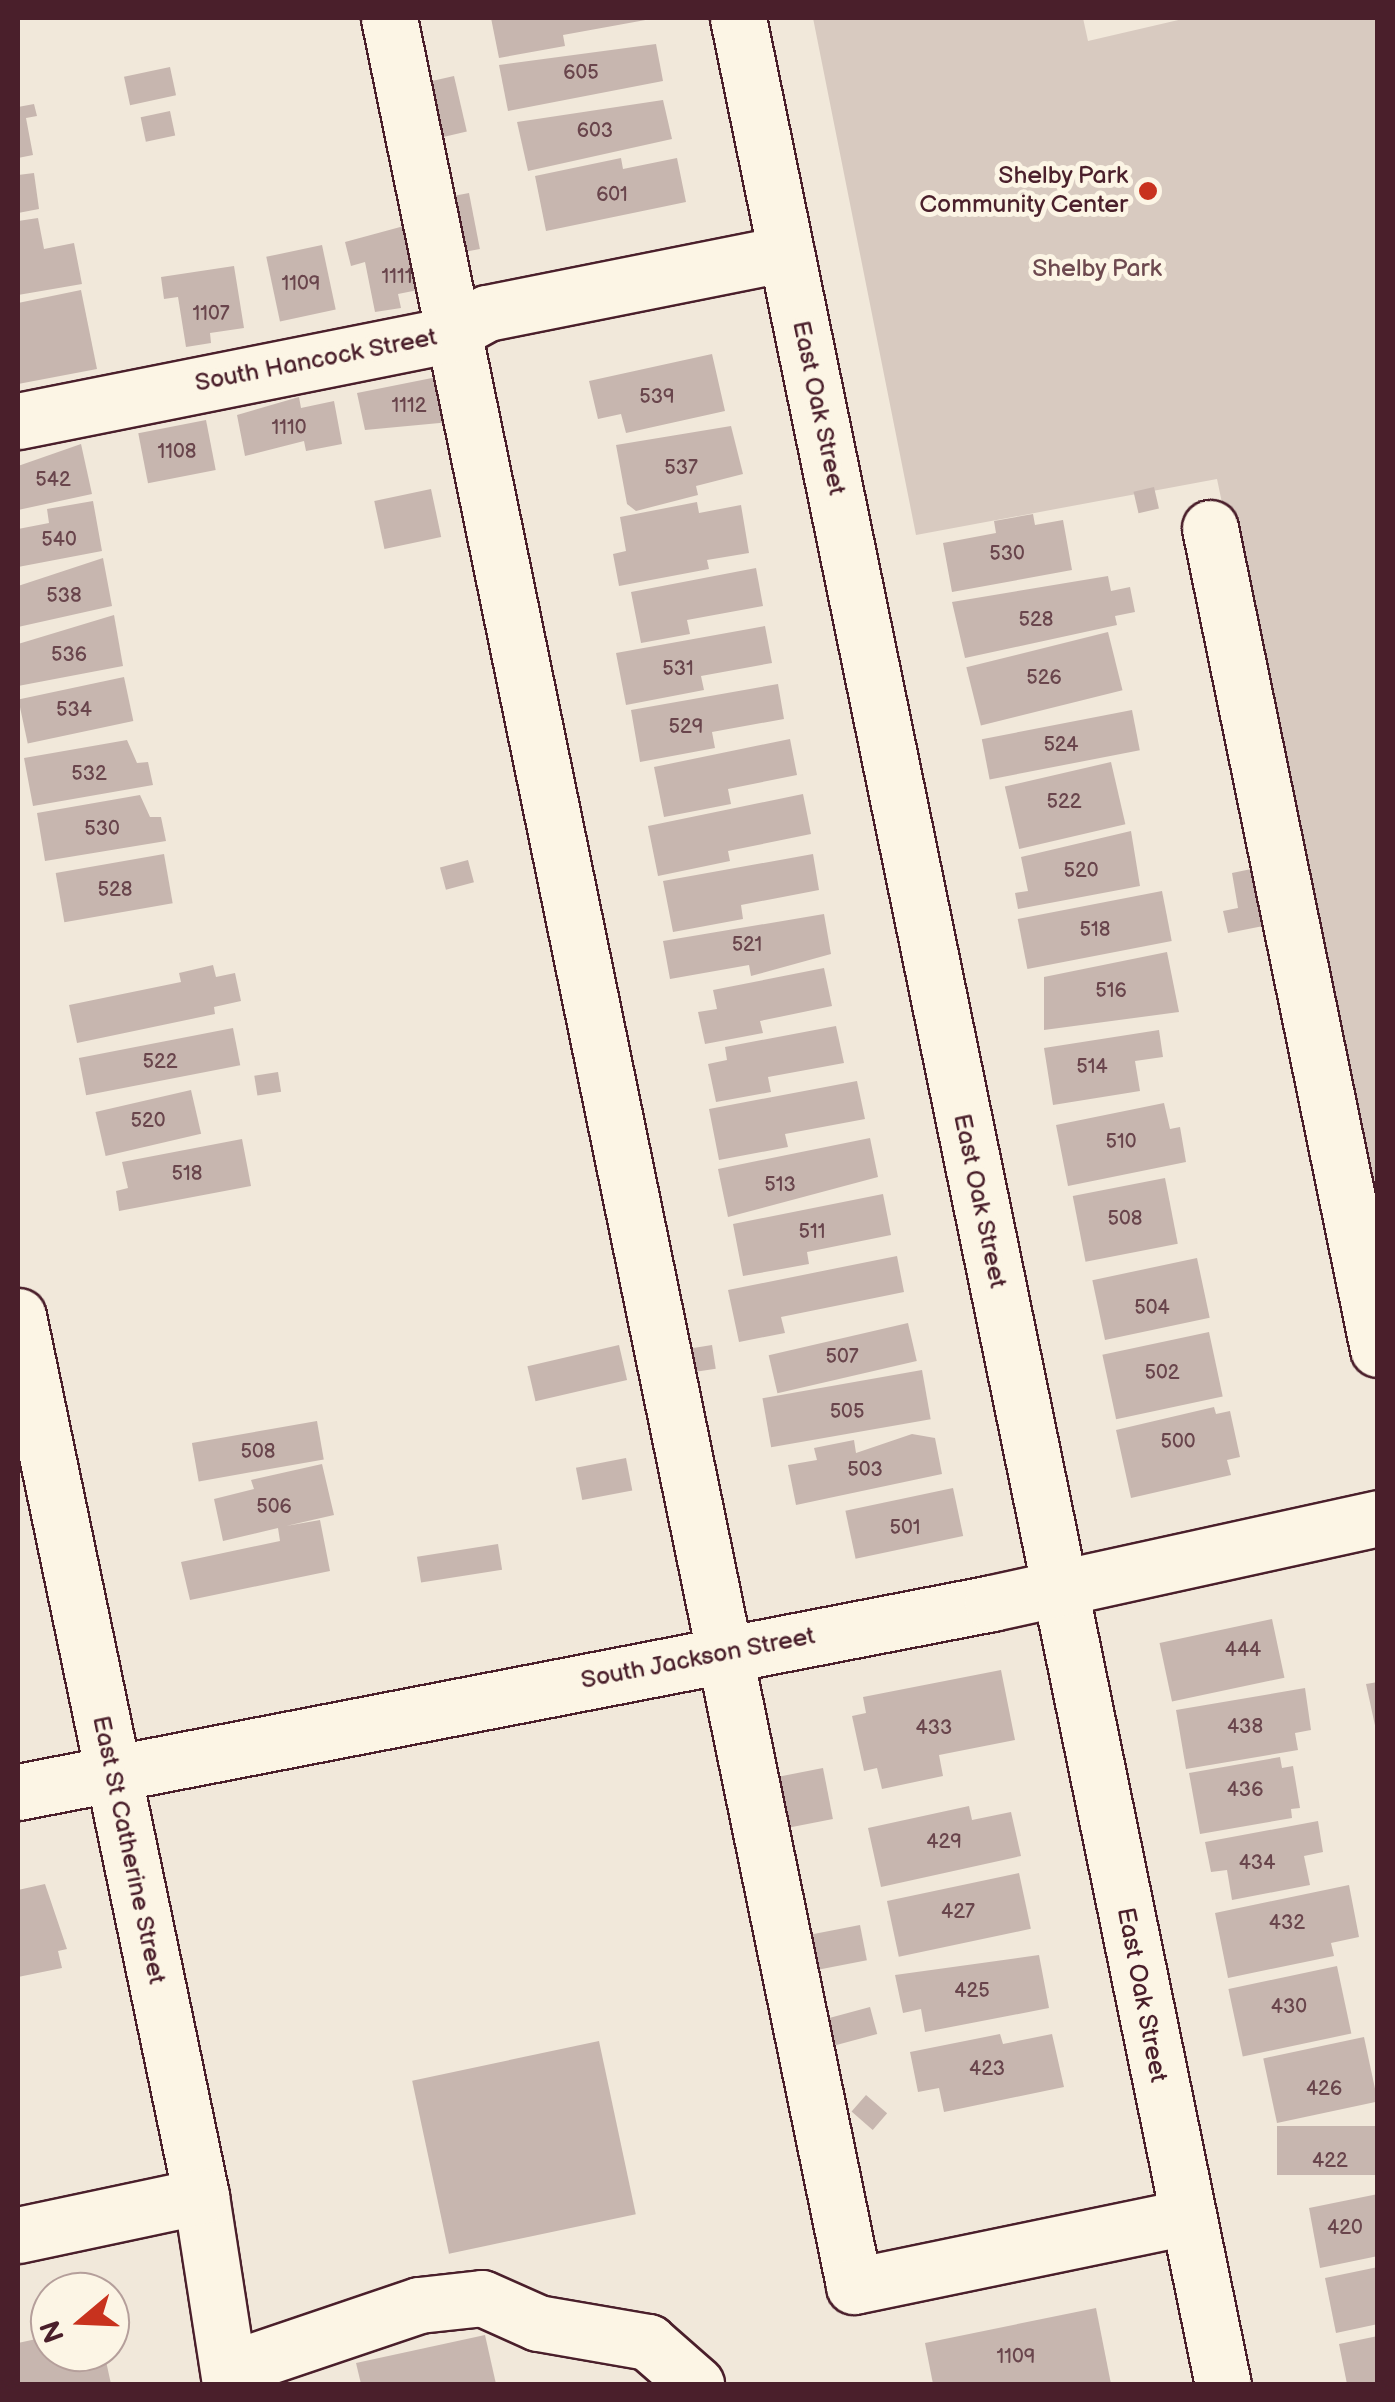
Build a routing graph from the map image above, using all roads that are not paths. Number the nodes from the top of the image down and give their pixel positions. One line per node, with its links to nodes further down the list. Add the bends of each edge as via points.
1 (389, 18): 4 (main road)
2 (738, 18): 3 (main road, East Oak Street)
3 (786, 254): 4 (main road, South Hancock Street, via 487,313); 10 (main road, East Oak Street)
4 (453, 332): 5 (main road, South Hancock Street); 11 (main road)
5 (18, 421)
6 (1210, 528): 8 (main road)
7 (18, 1316): 12 (main road, East St Catherine Street)
8 (1378, 1349)
9 (1378, 1518): 10 (main road, South Jackson Street)
10 (1058, 1586): 11 (main road, South Jackson Street); 15 (main road, East Oak Street)
11 (724, 1653): 12 (main road, South Jackson Street); 15 (main road, via 854,2286)
12 (112, 1775): 13 (main road, South Jackson Street); 14 (main road, East St Catherine Street)
13 (18, 1792)
14 (201, 2196): 16 (main road); 17 (main road, East St Catherine Street)
15 (1186, 2218): 19 (main road, East Oak Street)
16 (18, 2236)
17 (230, 2377): 18 (main road, via 419,2305 482,2298 538,2323 648,2342)
18 (696, 2384)
19 (1222, 2384)

